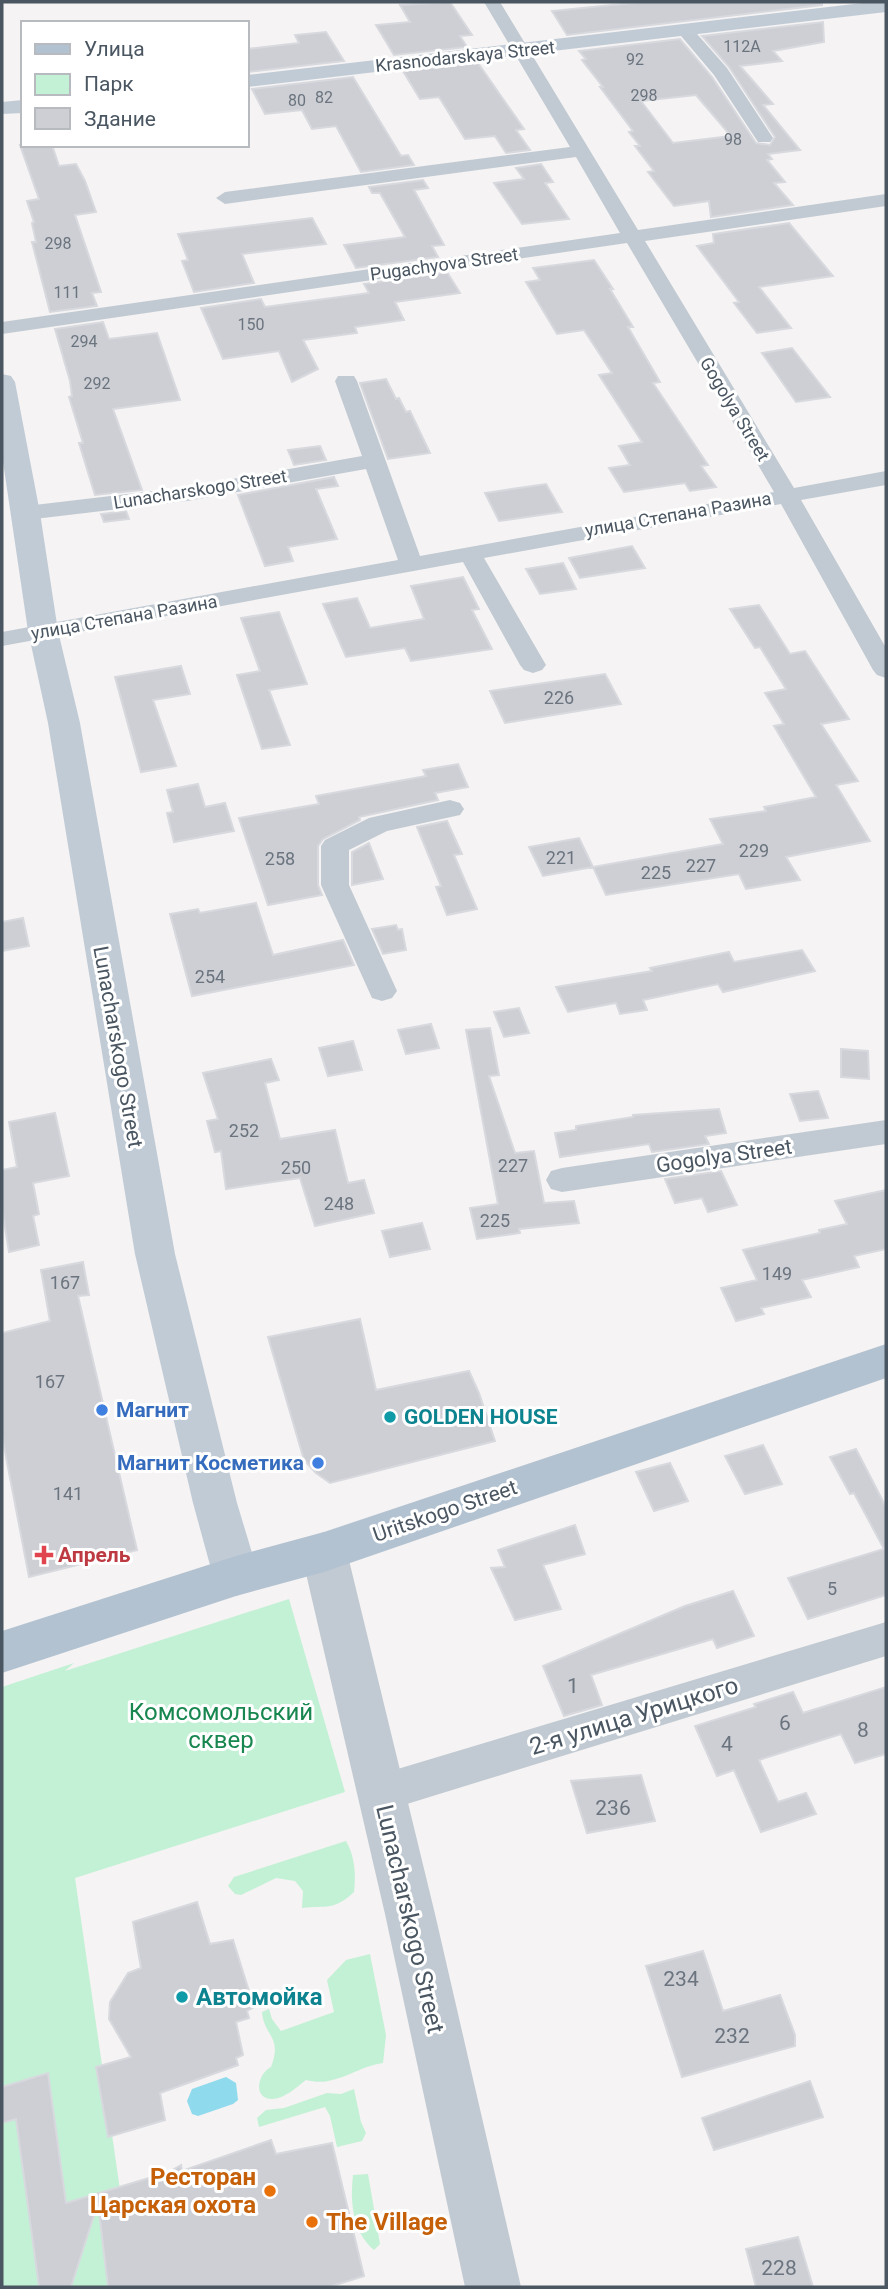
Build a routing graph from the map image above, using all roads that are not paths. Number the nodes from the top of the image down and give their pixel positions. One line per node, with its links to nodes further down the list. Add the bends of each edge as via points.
1 (492, 2): 4 (street, Gogolya Street)
2 (886, 6): 3 (main road, Krasnodarskaya Street)
3 (684, 30): 4 (main road, Krasnodarskaya Street); 8 (street, via 721,72)
4 (522, 50): 5 (main road, Krasnodarskaya Street); 9 (street, Gogolya Street)
5 (248, 81)
6 (21, 106): 7 (main road)
7 (2, 108)
8 (764, 138)
9 (581, 151): 10 (street); 12 (street, Gogolya Street)
10 (225, 198)
11 (886, 200): 12 (street, Pugachyova Street)
12 (631, 237): 13 (street, Pugachyova Street); 18 (street, Gogolya Street)
13 (2, 328)
14 (346, 381): 16 (street)
15 (2, 382): 19 (main road, Lunacharskogo Street)
16 (374, 461): 19 (street, Lunacharskogo Street, via 187,494); 21 (street)
17 (886, 478): 18 (street, улица Степана Разина)
18 (787, 495): 20 (street, улица Степана Разина); 25 (street, Gogolya Street)
19 (26, 513): 22 (main road, Lunacharskogo Street)
20 (469, 552): 21 (street, улица Степана Разина); 24 (street)
21 (411, 563): 22 (street, улица Степана Разина)
22 (43, 631): 23 (street, улица Степана Разина); 32 (main road, Lunacharskogo Street, via 64,723 155,1255)
23 (2, 639)
24 (533, 665)
25 (886, 670)
26 (450, 809): 27 (street, via 379,824 335,846 335,885)
27 (382, 991)
28 (886, 1132): 29 (street, Gogolya Street)
29 (562, 1180)
30 (886, 1361): 31 (main road, Uritskogo Street)
31 (324, 1552): 32 (main road, Uritskogo Street); 35 (street, Lunacharskogo Street)
32 (236, 1576): 34 (main road, Uritskogo Street)
33 (886, 1639): 35 (street, 2-я улица Урицкого)
34 (2, 1652)
35 (381, 1793): 36 (street, Lunacharskogo Street)
36 (493, 2287)

